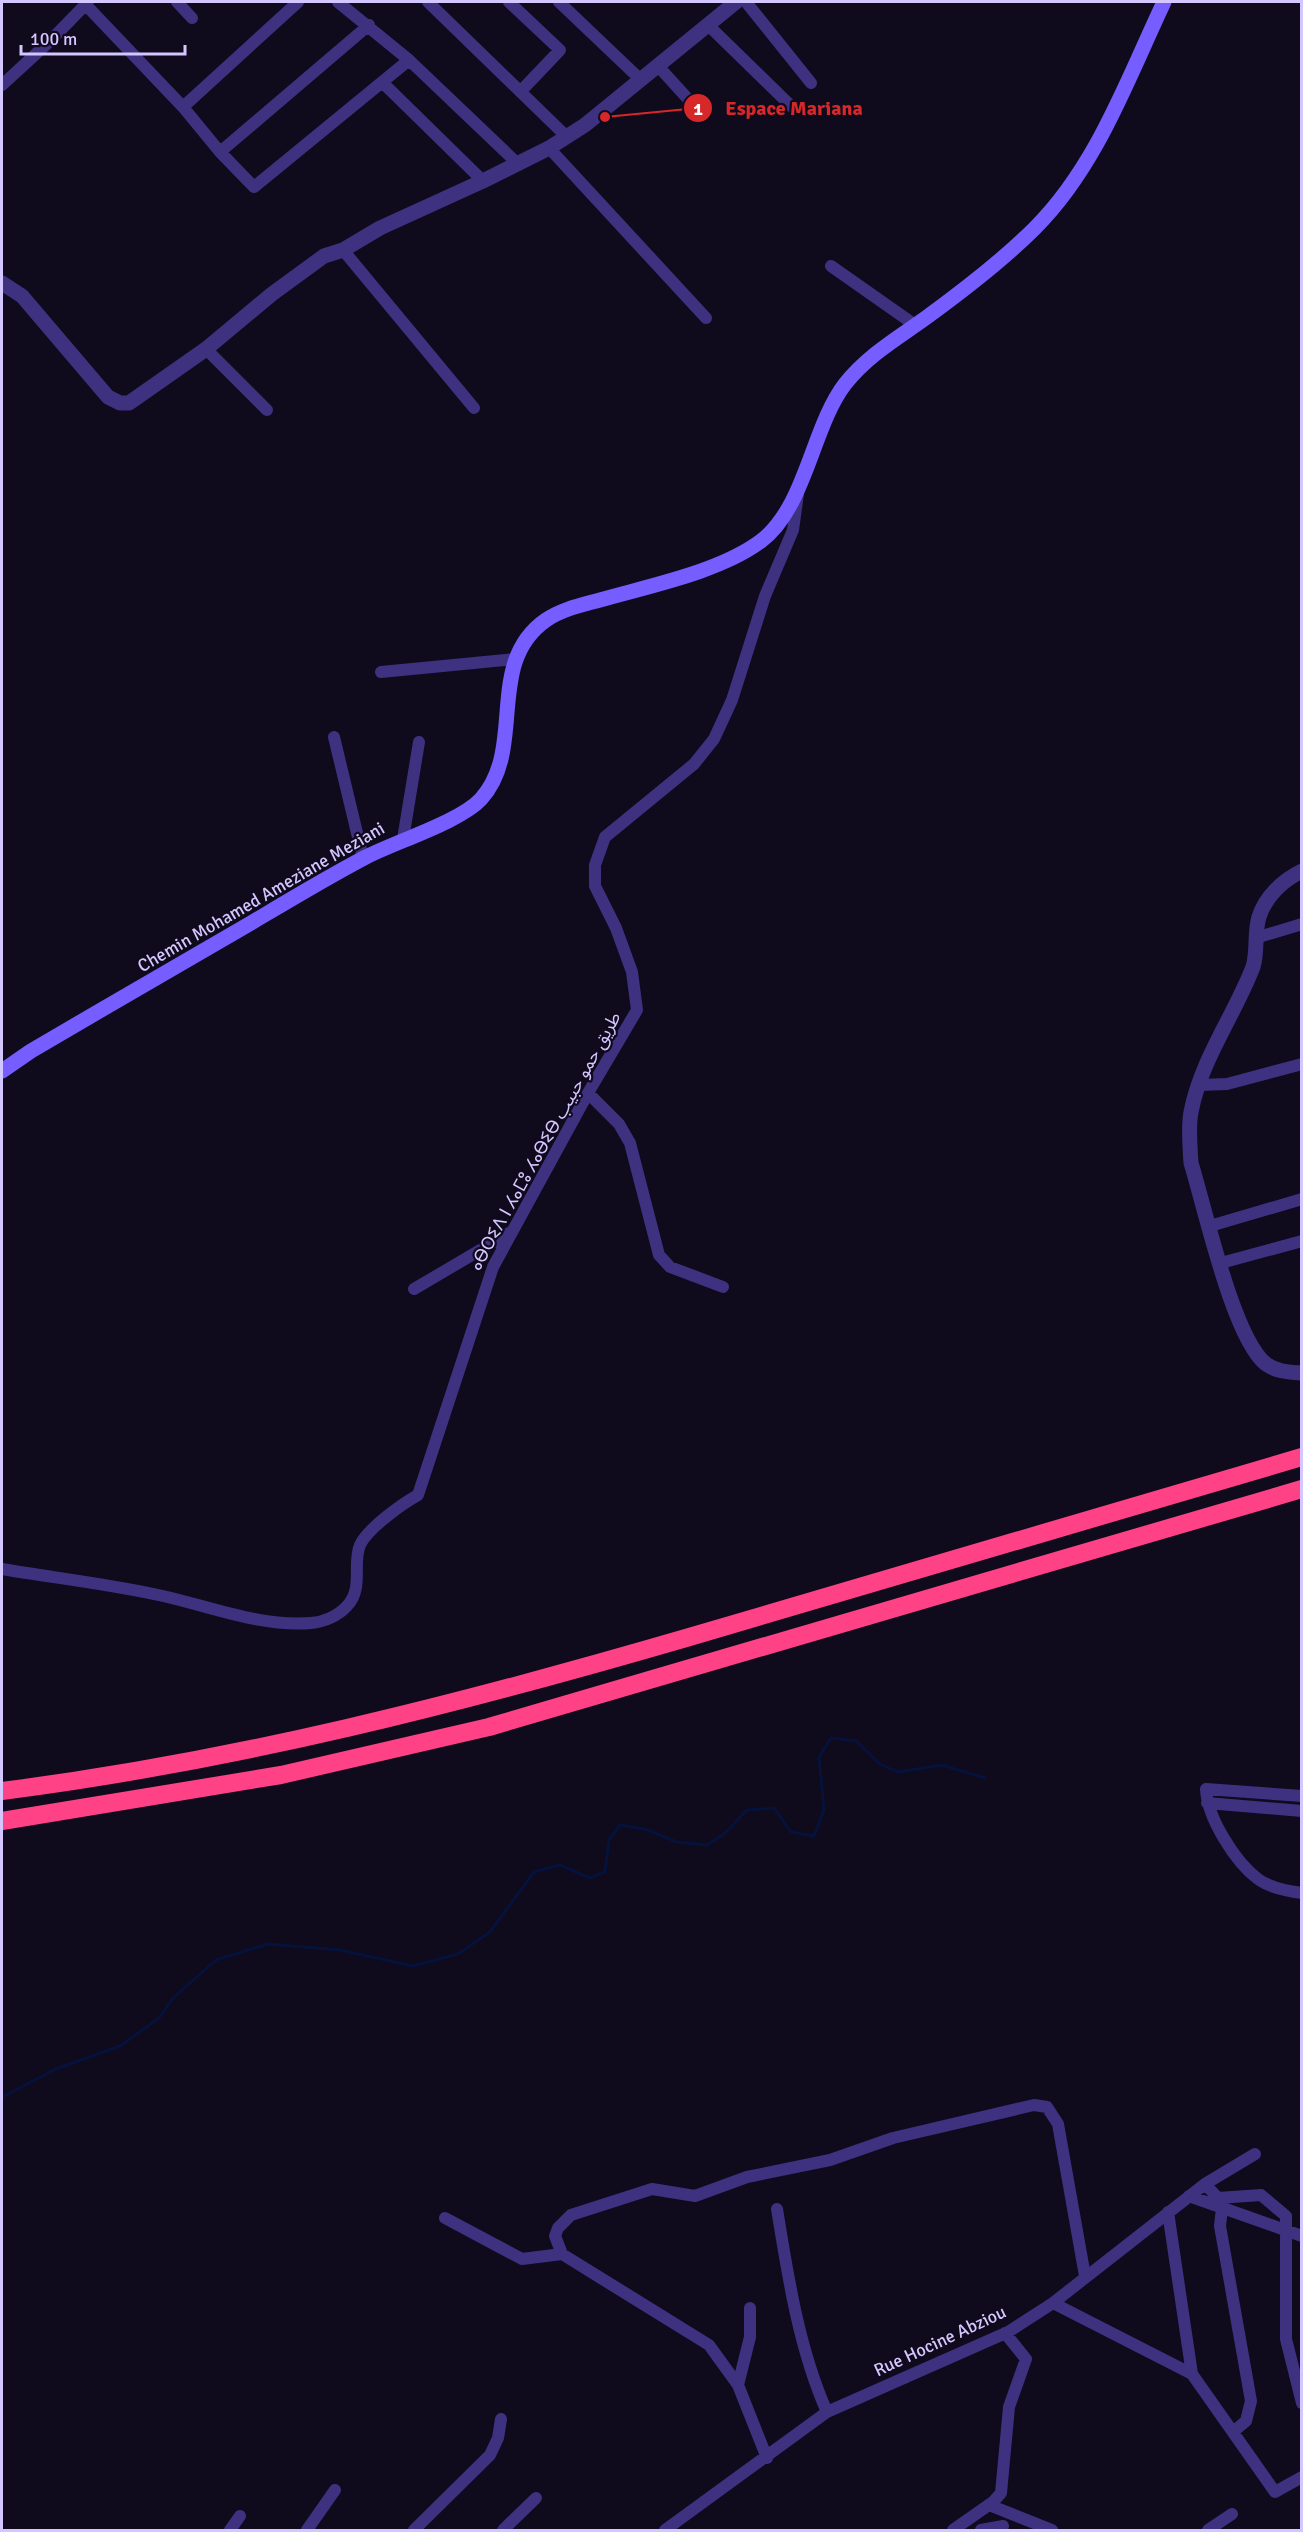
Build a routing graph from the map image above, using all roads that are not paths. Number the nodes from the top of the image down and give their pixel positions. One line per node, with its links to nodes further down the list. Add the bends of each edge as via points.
1 (177, 2): 11 (street)
2 (298, 2): 21 (street)
3 (338, 2): 12 (street)
4 (428, 2): 20 (street)
5 (509, 2): 20 (street, via 560,50)
6 (559, 2): 16 (street)
7 (736, 2): 13 (street)
8 (746, 2): 18 (street)
9 (1164, 2): 33 (main road, Chemin Mohamed Ameziane Meziani, via 1089,160 1067,190 1034,228)
10 (86, 3): 19 (street); 21 (street)
11 (192, 18)
12 (369, 25): 14 (street); 26 (street)
13 (708, 25): 15 (street); 22 (street)
14 (409, 60): 17 (street); 27 (street)
15 (658, 66): 16 (street); 23 (street)
16 (641, 80): 24 (street)
17 (383, 83): 26 (street, via 254,187); 28 (street)
18 (811, 83)
19 (2, 85)
20 (521, 91): 24 (street)
21 (183, 107): 26 (street)
22 (792, 107)
23 (698, 110)
24 (567, 136): 25 (street)
25 (549, 148): 27 (street); 32 (street)
26 (220, 152)
27 (517, 163): 28 (street)
28 (483, 181): 29 (street, via 380,228)
29 (343, 250): 34 (street, via 324,256); 35 (street)
30 (831, 266): 33 (street)
31 (2, 283): 34 (street, via 22,296 115,402 133,401)
32 (706, 318)
33 (915, 325): 37 (main road, Chemin Mohamed Ameziane Meziani, via 877,350 841,389)
34 (206, 349): 36 (street)
35 (474, 408)
36 (267, 410)
37 (800, 480): 38 (main road, Chemin Mohamed Ameziane Meziani, via 781,520 762,540 724,561 569,609 546,620 527,638); 50 (street, ⴰⴱⵔⵉⴷ ⵏ ⵃⴰⵎⵓ ⵃⴰⴱⵉⴱ طريق حمو حبيب, via 793,530 765,596 732,700 714,739 694,764 605,837 595,865 595,886 632,972 637,1010)
38 (516, 659): 39 (street); 42 (main road, Chemin Mohamed Ameziane Meziani, via 511,669 504,751 480,801)
39 (381, 672)
40 (334, 737): 43 (street)
41 (418, 742): 42 (street)
42 (403, 839): 43 (main road, Chemin Mohamed Ameziane Meziani)
43 (363, 858): 48 (main road, Chemin Mohamed Ameziane Meziani)
44 (1302, 871): 46 (street, via 1271,894 1259,918)
45 (1302, 924): 46 (street)
46 (1258, 937): 49 (street, via 1253,966)
47 (1302, 1064): 49 (street, via 1227,1084)
48 (2, 1071)
49 (1199, 1085): 52 (street, via 1191,1112 1191,1163)
50 (588, 1093): 53 (street, ⴰⴱⵔⵉⴷ ⵏ ⵃⴰⵎⵓ ⵃⴰⴱⵉⴱ طريق حمو حبيب); 56 (street, via 619,1124 630,1143 658,1255 670,1267)
51 (1302, 1199): 52 (street)
52 (1210, 1226): 55 (street)
53 (513, 1232): 57 (street); 61 (street, ⴰⴱⵔⵉⴷ ⵏ ⵃⴰⵎⵓ ⵃⴰⴱⵉⴱ طريق حمو حبيب, via 493,1267 418,1495 394,1508 360,1545 357,1586 348,1606 332,1618 285,1623 162,1596)
54 (1302, 1241): 55 (street)
55 (1221, 1263): 58 (street, via 1237,1318 1253,1350 1267,1365 1282,1372)
56 (723, 1287)
57 (414, 1289)
58 (1302, 1373)
59 (1302, 1457): 62 (highway, via 487,1695 280,1744)
60 (1302, 1489): 66 (highway, via 489,1726 281,1775)
61 (2, 1569)
62 (2, 1791)
63 (1302, 1796): 64 (street, via 1206,1789)
64 (1206, 1803): 65 (street); 67 (street, via 1232,1848 1257,1879)
65 (1302, 1811)
66 (2, 1821)
67 (1302, 1893)
68 (1255, 2154): 69 (street, Rue Hocine Abziou)
69 (1205, 2184): 70 (street, Rue Hocine Abziou); 75 (street, via 1218,2198 1261,2195 1287,2216)
70 (1189, 2196): 71 (street); 73 (street, Rue Hocine Abziou)
71 (1222, 2208): 75 (street); 87 (street, via 1220,2226 1251,2401 1246,2421)
72 (777, 2209): 85 (street, via 789,2280 814,2378)
73 (1168, 2212): 78 (street, Rue Hocine Abziou); 82 (street)
74 (445, 2218): 77 (street, via 522,2259)
75 (1287, 2231): 76 (street); 84 (street, via 1286,2339)
76 (1302, 2236)
77 (562, 2254): 78 (street, via 555,2236 571,2215 642,2192 652,2189 694,2196 747,2176 830,2160 893,2138 1034,2105 1047,2107 1058,2124); 83 (street, via 709,2345)
78 (1084, 2276): 79 (street, Rue Hocine Abziou)
79 (1053, 2303): 81 (street, Rue Hocine Abziou); 82 (street)
80 (750, 2308): 83 (street, via 750,2337)
81 (1005, 2333): 85 (street, Rue Hocine Abziou); 92 (street, via 1026,2359 1009,2408 1001,2493)
82 (1192, 2374): 87 (street)
83 (738, 2385): 88 (street)
84 (1302, 2403)
85 (827, 2412): 88 (street, Rue Hocine Abziou)
86 (501, 2419): 98 (street, via 490,2455)
87 (1233, 2432): 89 (street, via 1275,2492)
88 (767, 2458): 100 (street, Rue Hocine Abziou)
89 (1302, 2477)
90 (335, 2490): 97 (street)
91 (536, 2498): 99 (street)
92 (989, 2505): 101 (street); 103 (street)
93 (1232, 2514): 104 (street)
94 (240, 2516): 96 (street)
95 (1003, 2526): 102 (street)
96 (230, 2530)
97 (307, 2530)
98 (414, 2530)
99 (502, 2530)
100 (665, 2530)
101 (953, 2530)
102 (981, 2530)
103 (1052, 2530)
104 (1208, 2530)

